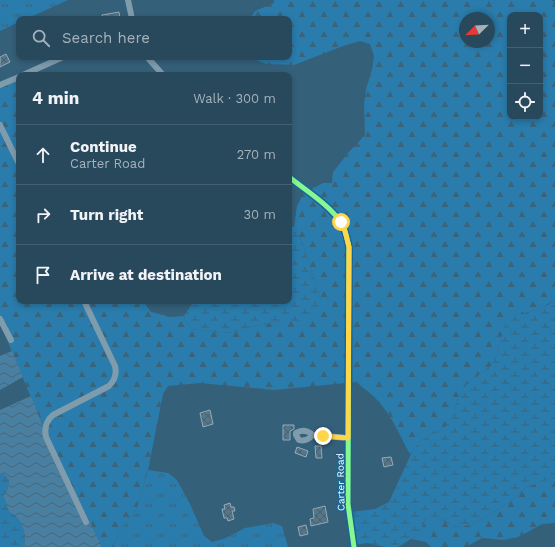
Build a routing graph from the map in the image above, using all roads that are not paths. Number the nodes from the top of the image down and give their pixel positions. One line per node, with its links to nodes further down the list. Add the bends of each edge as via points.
1 (128, 0): 2 (street)
2 (131, 16)
3 (56, 60): 5 (street)
4 (150, 60): 6 (street)
5 (30, 72)
6 (160, 72)
7 (16, 78): 8 (street)
8 (0, 85)
9 (0, 125): 10 (street)
10 (16, 158)
11 (292, 179): 16 (street, Carter Road, via 330,210 341,222 347,237)
12 (85, 304): 17 (street, via 115,366 116,374 109,386 53,414 45,429 46,438)
13 (0, 319): 14 (street)
14 (11, 340)
15 (313, 436): 16 (street)
16 (348, 438): 18 (street, Carter Road, via 348,504)
17 (86, 522)
18 (354, 547)

